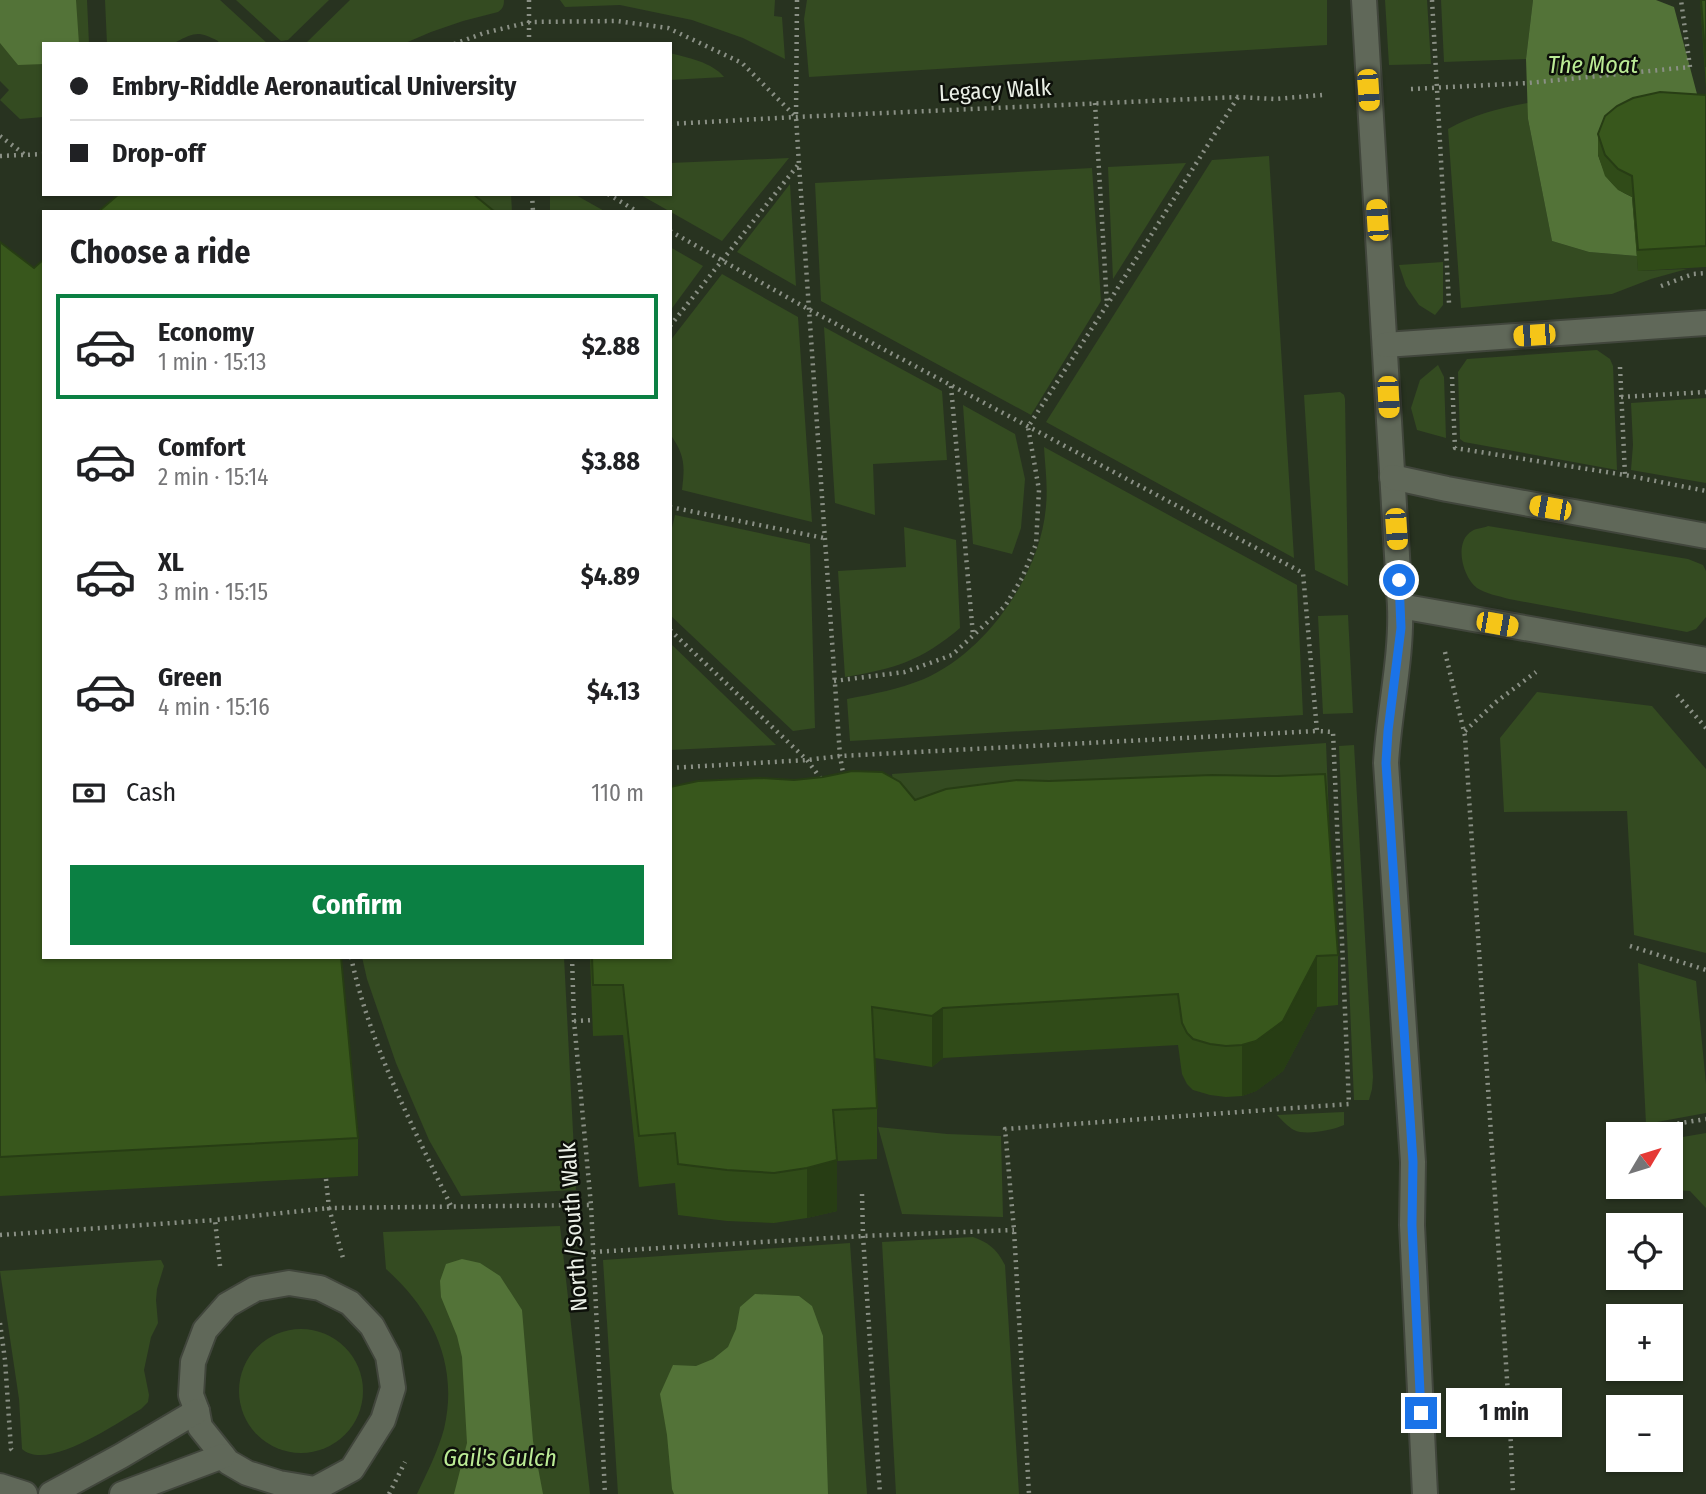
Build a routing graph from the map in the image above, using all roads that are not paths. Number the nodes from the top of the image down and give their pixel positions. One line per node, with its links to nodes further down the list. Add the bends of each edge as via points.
1 (1364, 0): 3 (lane)
2 (1706, 323): 3 (lane)
3 (1385, 345): 4 (lane)
4 (1392, 477): 5 (lane); 6 (lane)
5 (1706, 536)
6 (1400, 606): 7 (lane); 15 (lane, via 1386,763 1413,1162)
7 (1706, 660)
8 (197, 1411): 9 (lane, via 201,1427); 11 (lane, via 191,1395 193,1362 205,1330 227,1305 255,1289 289,1283 320,1288 350,1303 372,1326 388,1356 393,1388 383,1419 352,1469); 13 (lane)
9 (223, 1456): 11 (lane, via 247,1473); 14 (lane)
10 (0, 1486): 12 (lane)
11 (315, 1491)
12 (25, 1494)
13 (51, 1494)
14 (122, 1494)
15 (1425, 1494)

